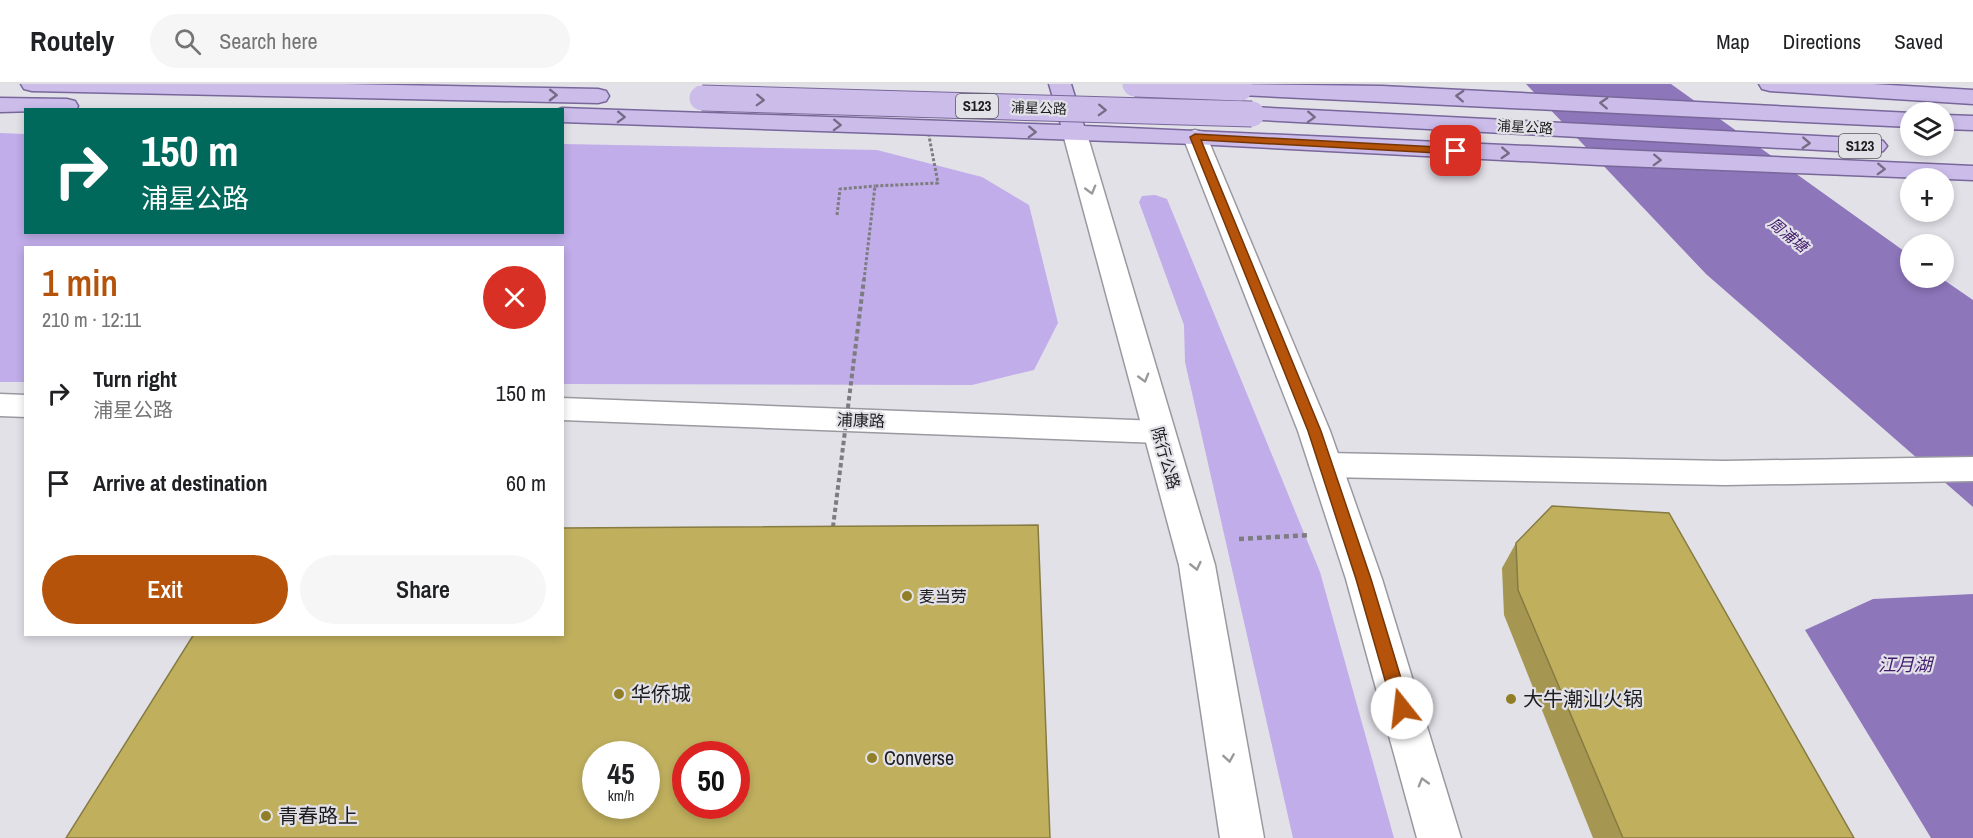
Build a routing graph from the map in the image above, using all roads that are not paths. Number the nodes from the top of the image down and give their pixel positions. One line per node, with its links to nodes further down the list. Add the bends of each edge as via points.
1 (33, 84): 6 (main road, one-way to 6)
2 (1060, 84): 15 (main road, 陈行公路)
3 (1135, 84): 12 (main road, 浦星公路 / S123, one-way to 3, bridge)
4 (1166, 84): 16 (main road)
5 (1770, 84): 8 (main road)
6 (618, 96)
7 (678, 97): 17 (main road, 浦星公路 / S123, one-way to 17, bridge, via 1264,115)
8 (1973, 97)
9 (0, 105): 10 (main road)
10 (372, 108)
11 (564, 115): 15 (main road, 浦星公路 / S123, one-way to 15)
12 (1900, 119)
13 (1954, 122): 14 (main road)
14 (1973, 123)
15 (1075, 134): 16 (main road, 浦星公路 / S123); 22 (main road, 陈行公路, one-way to 22)
16 (1195, 137): 18 (main road, 浦星公路 / S123, one-way to 18); 23 (main road)
17 (1973, 152)
18 (1973, 173)
19 (0, 405): 20 (main road)
20 (24, 405)
21 (564, 410): 22 (main road, 浦康路)
22 (1159, 432): 25 (main road, 陈行公路, one-way to 25, via 1197,565)
23 (1326, 465): 24 (main road, via 1725,473); 26 (main road, one-way to 23, via 1364,579)
24 (1973, 470)
25 (1242, 838)
26 (1439, 838)

